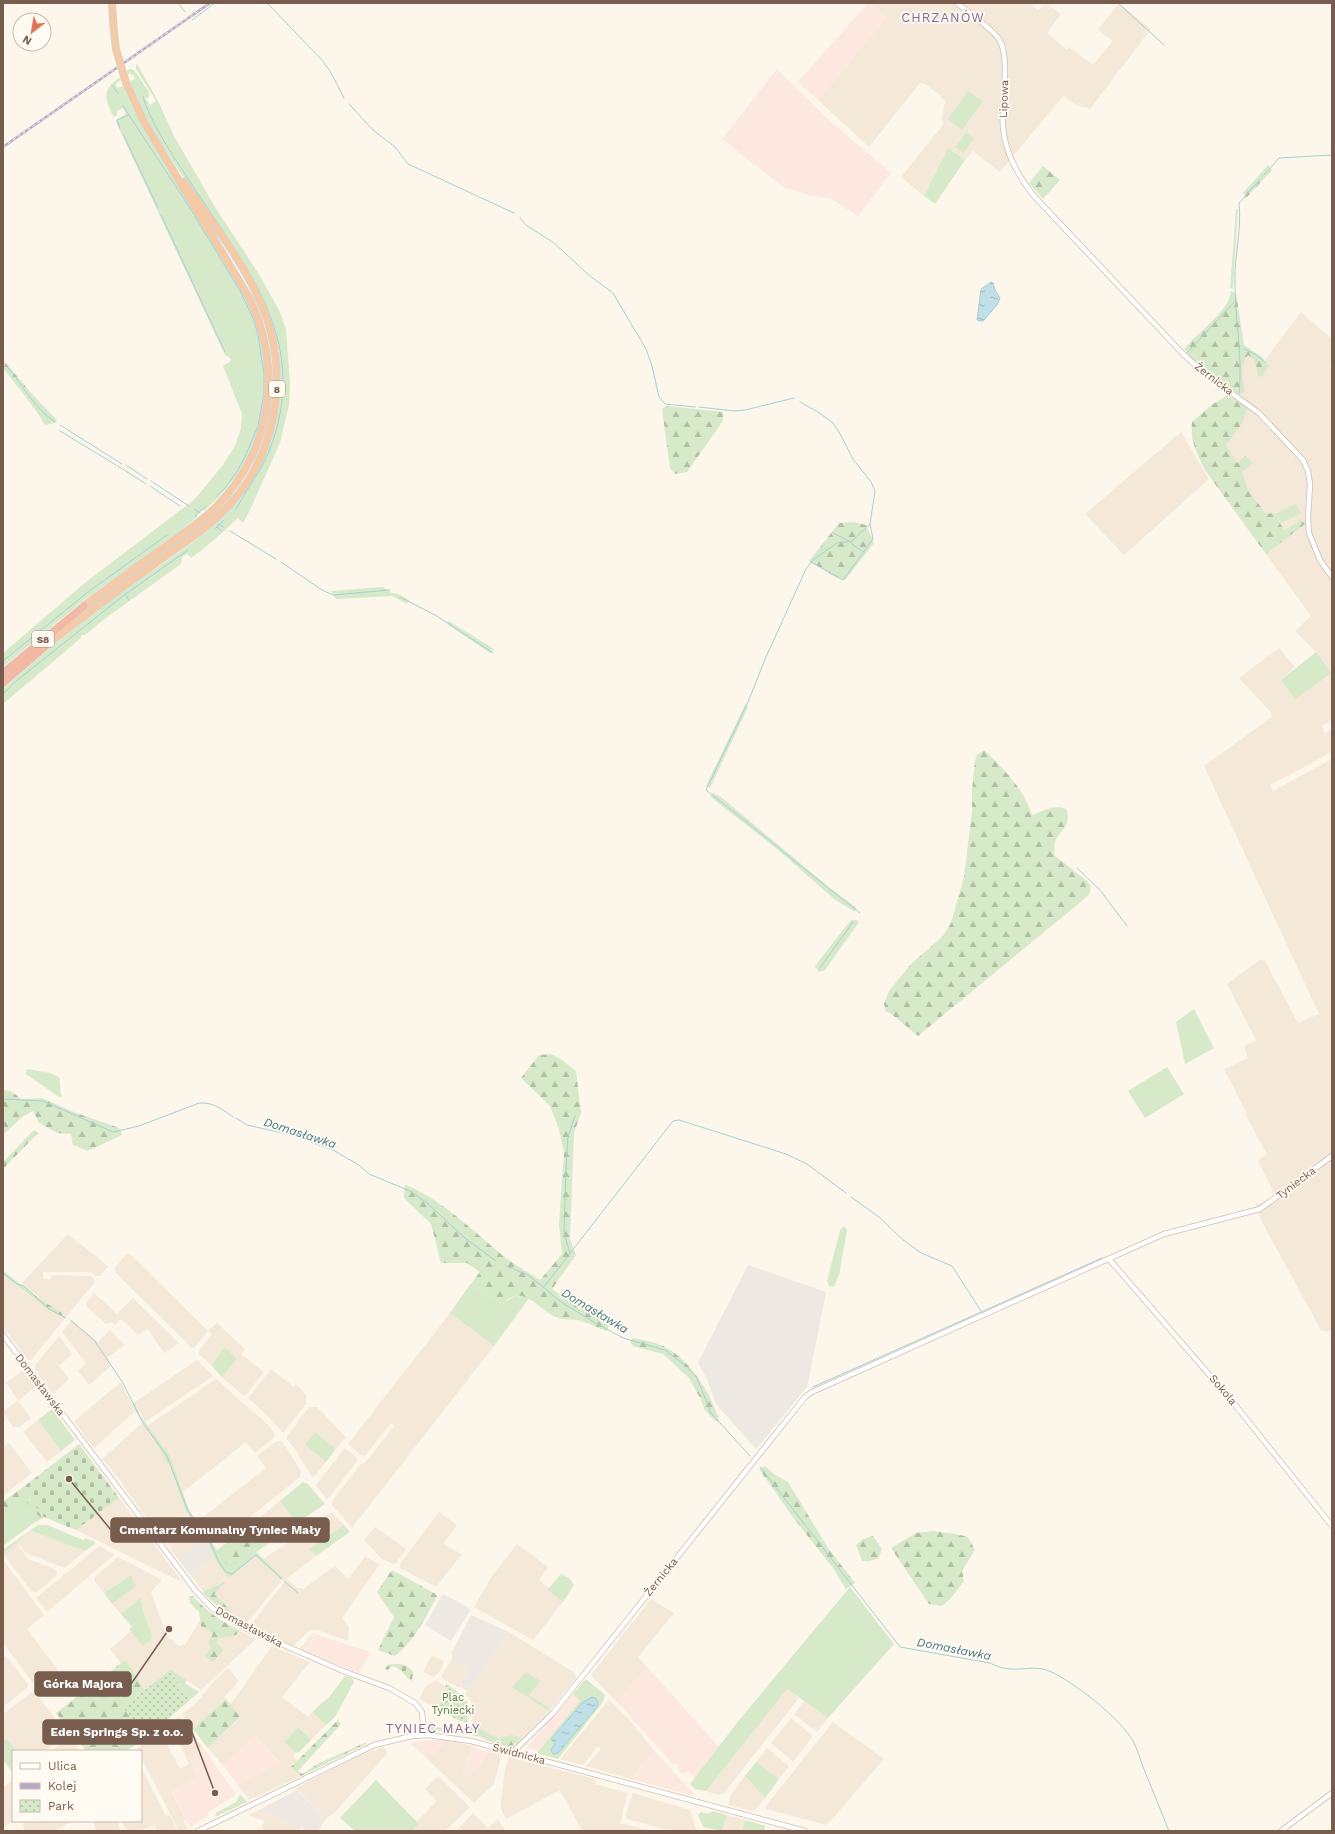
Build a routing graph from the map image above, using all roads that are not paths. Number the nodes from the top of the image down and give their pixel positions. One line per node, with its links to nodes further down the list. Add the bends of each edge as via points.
1 (112, 3): 3 (highway, 8, bridge, via 116,49 126,83 138,113)
2 (957, 3): 4 (street, Lipowa, via 1001,44 1004,55 1003,118 1006,144 1018,175)
3 (164, 155): 6 (highway, 8, via 243,285 255,310 268,360 267,406 261,433 252,455 239,479 224,498 193,527); 7 (highway, 8, via 234,256 259,299 275,353 276,396 272,423 264,449 252,472 238,495 220,514)
4 (1042, 204): 5 (street, Żernicka, via 1183,354 1210,378 1259,412 1303,460 1310,484 1309,533 1320,560)
5 (1332, 577)
6 (84, 606): 8 (highway, S8)
7 (47, 645): 9 (highway, S8)
8 (3, 673)
9 (3, 683)
10 (1332, 1156): 11 (street, Tyniecka, via 1260,1209 1164,1234)
11 (1109, 1259): 13 (street, Sokola, via 1232,1401); 15 (street, Żernicka, via 832,1382 806,1397 557,1707)
12 (3, 1335): 14 (street, Domasławska, via 207,1604 262,1636 389,1688 410,1700 419,1706 422,1712)
13 (1332, 1526)
14 (424, 1736): 15 (street, Świdnicka, via 459,1738); 17 (street, Świdnicka, via 412,1736 374,1746)
15 (513, 1752): 18 (street, Świdnicka)
16 (1332, 1793): 19 (street)
17 (198, 1831)
18 (805, 1831)
19 (1281, 1831)

